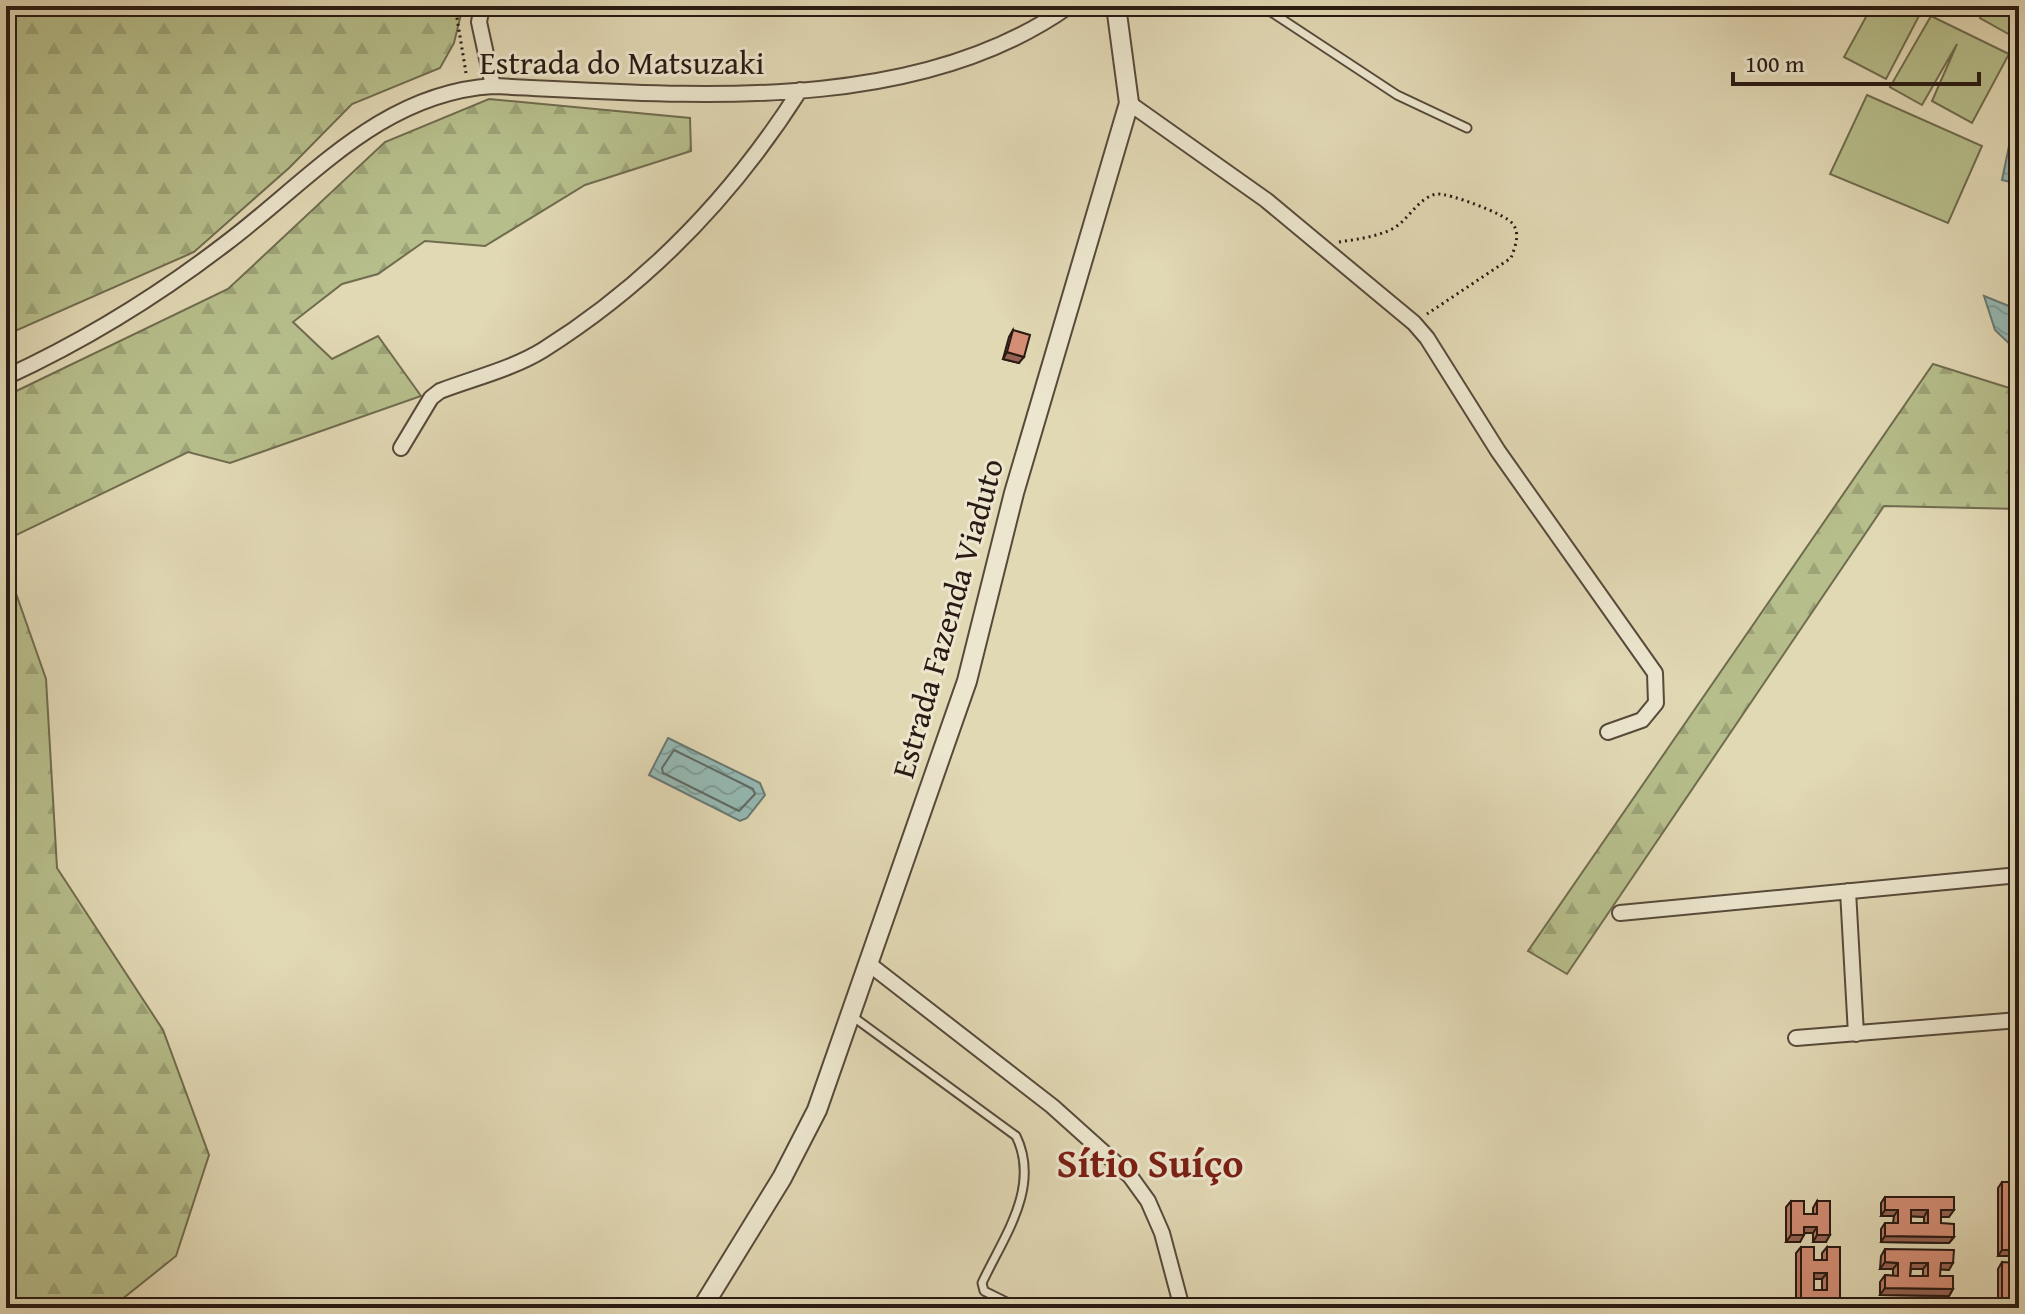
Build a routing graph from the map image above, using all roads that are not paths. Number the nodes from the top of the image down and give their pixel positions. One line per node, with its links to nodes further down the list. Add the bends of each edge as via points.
1 (482, 6): 5 (street, via 479,22)
2 (1069, 6): 6 (street, Estrada do Matsuzaki, via 997,45 942,65 893,79)
3 (1116, 6): 7 (street, Estrada Fazenda Viaduto)
4 (1262, 6): 8 (lane, via 1397,95)
5 (493, 86): 6 (street, Estrada do Matsuzaki, via 704,93); 9 (street, Estrada do Matsuzaki, via 468,87 398,110 162,290 101,329)
6 (800, 90): 10 (street, via 743,171 661,262 542,350 440,391)
7 (1129, 103): 11 (street, via 1324,245 1427,338 1498,451 1655,673 1656,703 1642,720); 15 (street, Estrada Fazenda Viaduto, via 1014,493 967,681)
8 (1467, 128)
9 (6, 377)
10 (401, 448)
11 (1608, 732)
12 (2019, 875): 13 (street)
13 (1848, 891): 14 (street); 18 (street)
14 (1620, 913)
15 (869, 964): 16 (street, Estrada Fazenda Viaduto); 22 (street, via 1052,1106 1130,1176 1162,1233)
16 (852, 1016): 20 (street, Estrada Fazenda Viaduto, via 817,1110); 21 (lane, via 1016,1136 1026,1156 1023,1196 982,1283 984,1291)
17 (2019, 1020): 18 (street)
18 (1856, 1034): 19 (street)
19 (1796, 1038)
20 (702, 1308)
21 (1019, 1308)
22 (1182, 1308)

